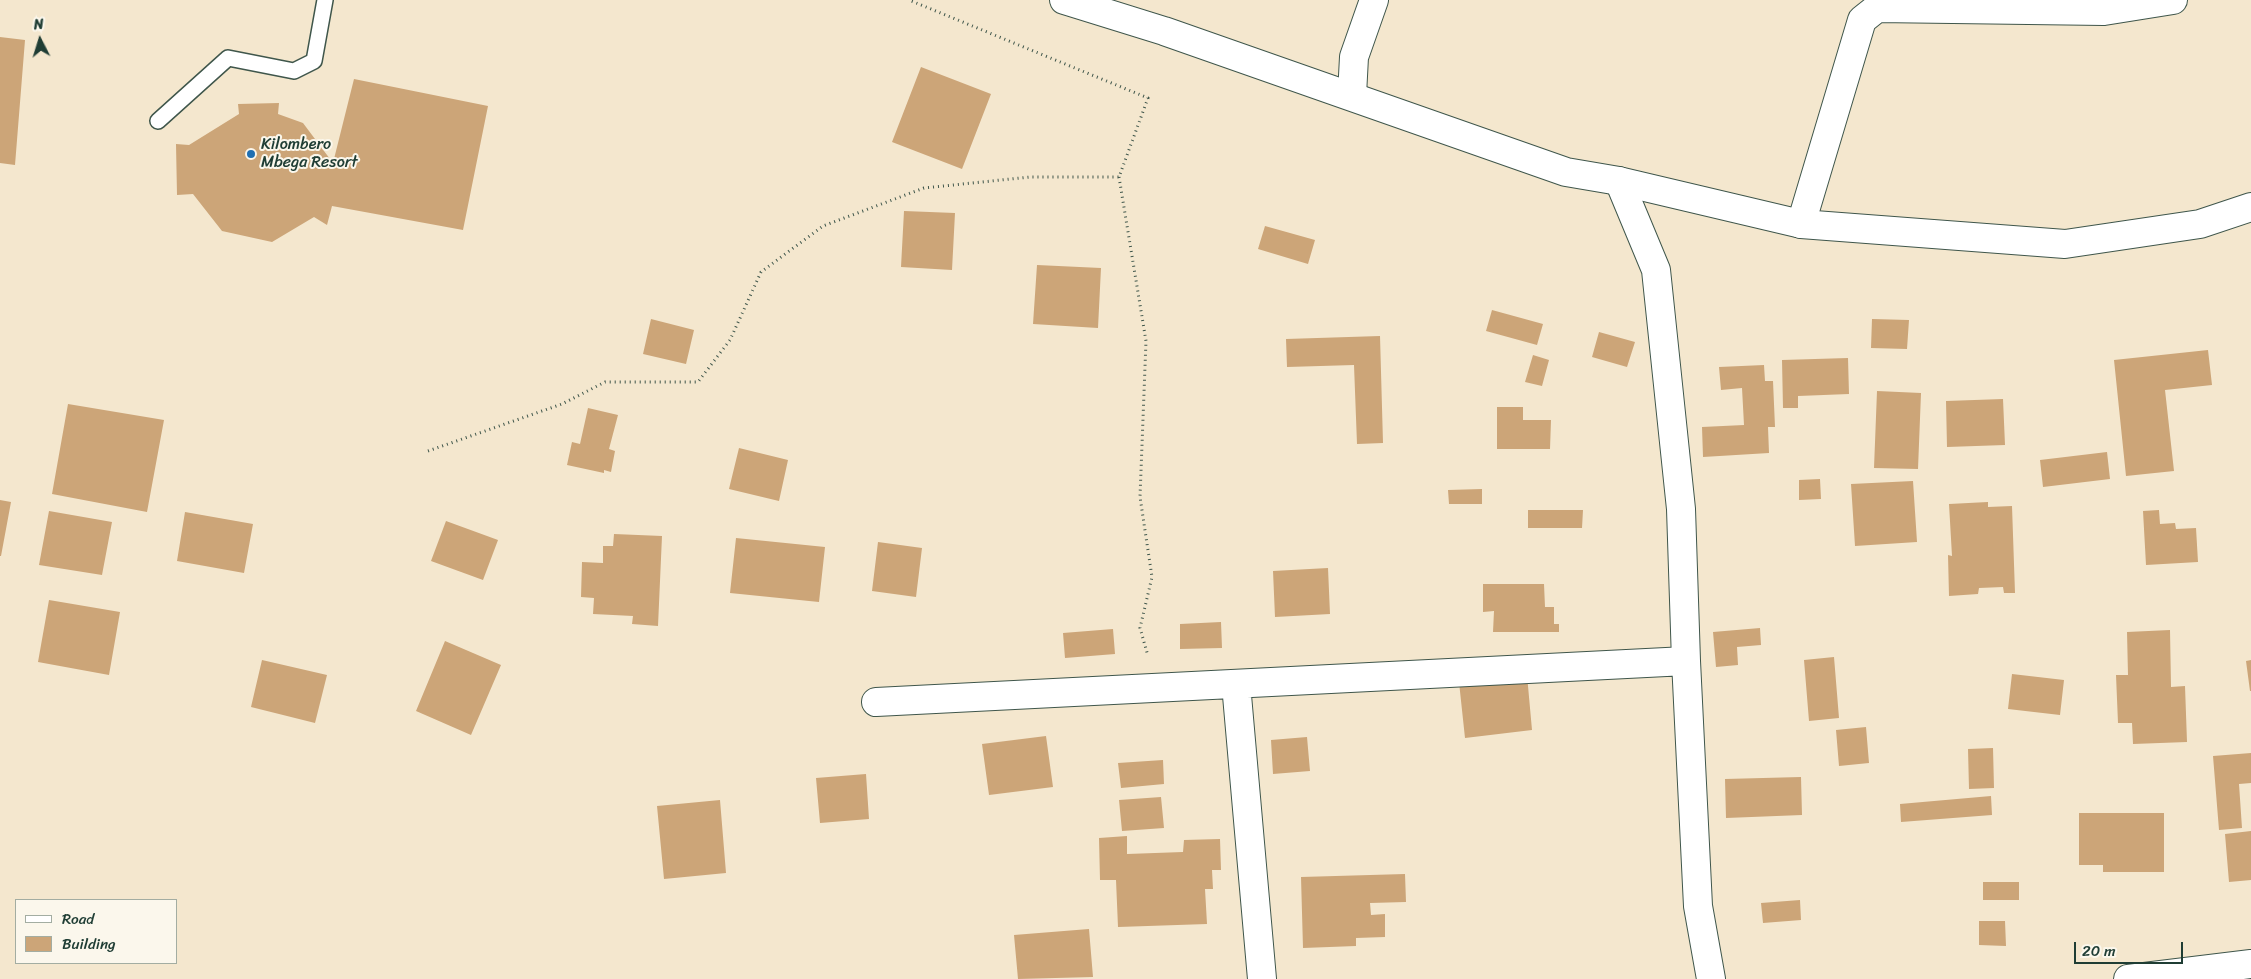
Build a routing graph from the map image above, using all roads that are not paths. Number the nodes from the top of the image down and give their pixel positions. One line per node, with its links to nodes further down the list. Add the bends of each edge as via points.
1 (325, 0): 7 (lane, via 314,61 294,71 228,58)
2 (1064, 0): 6 (street)
3 (1374, 0): 6 (street, via 1354,57)
4 (2173, 0): 5 (street, via 2104,11)
5 (1865, 10): 10 (street)
6 (1352, 95): 8 (street, via 1566,172)
7 (158, 121)
8 (1619, 181): 10 (street); 11 (street, via 1656,270 1681,510)
9 (2251, 206): 10 (street, via 2200,224 2065,244)
10 (1801, 224)
11 (1686, 661): 12 (street); 16 (street, via 1698,906)
12 (1236, 684): 13 (street); 15 (street)
13 (876, 702)
14 (2251, 964): 17 (street)
15 (1262, 979)
16 (1711, 979)
17 (2128, 979)

